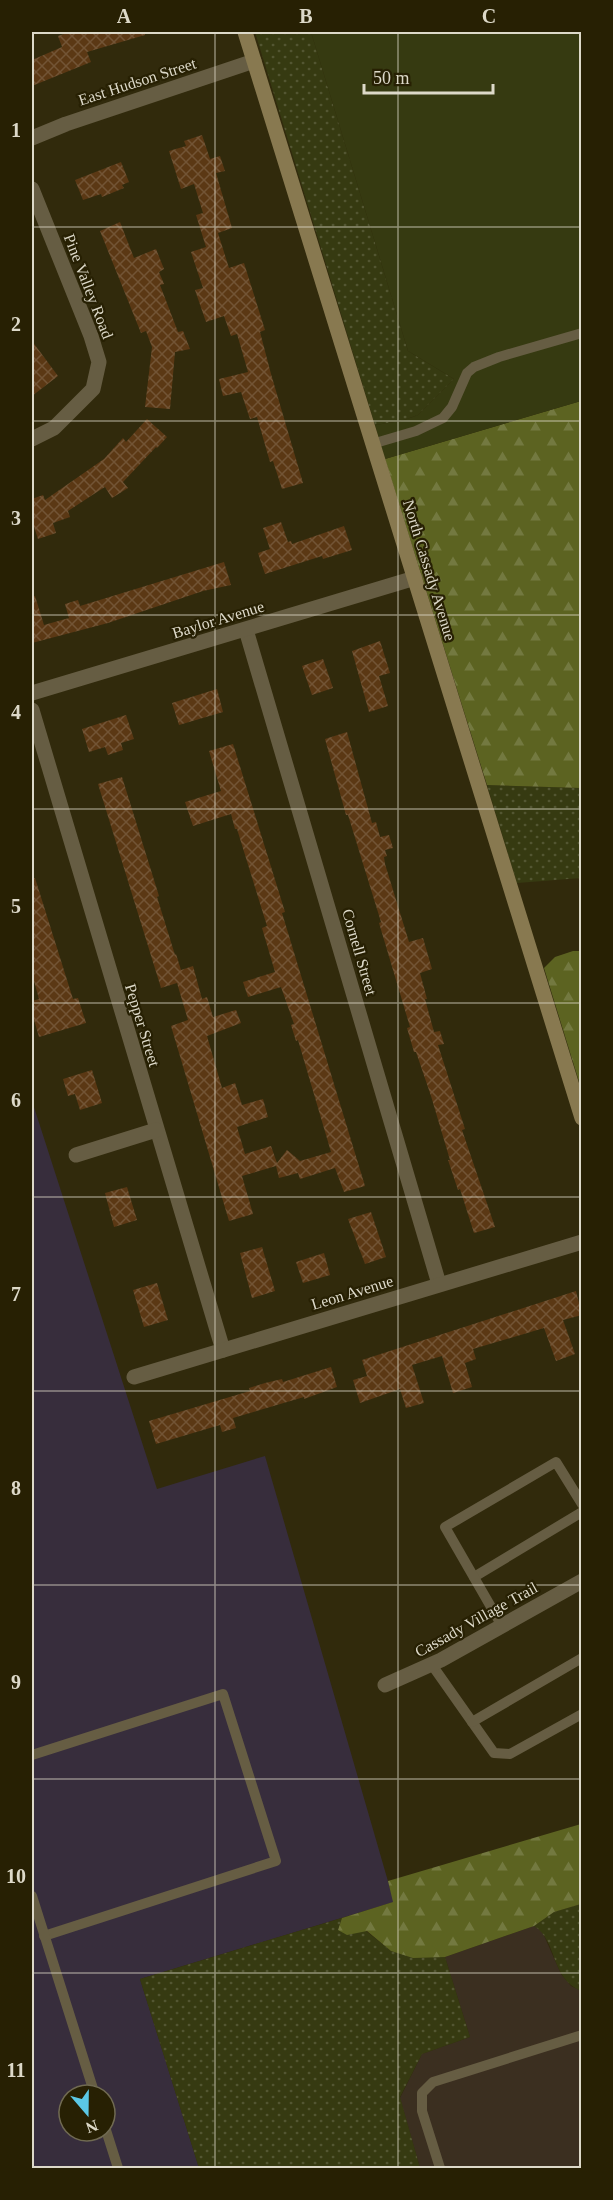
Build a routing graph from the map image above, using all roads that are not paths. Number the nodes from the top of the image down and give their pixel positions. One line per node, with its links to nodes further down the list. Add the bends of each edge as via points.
1 (245, 32): 2 (main road, North Cassady Avenue)
2 (254, 61): 3 (street, East Hudson Street, via 66,123); 7 (main road, North Cassady Avenue)
3 (32, 138)
4 (32, 189): 6 (street, Pine Valley Road, via 99,362 93,389 54,428)
5 (582, 333): 7 (lane, via 474,367 443,418)
6 (32, 439)
7 (372, 444): 8 (main road, North Cassady Avenue)
8 (415, 578): 9 (street, Baylor Avenue); 12 (main road, North Cassady Avenue)
9 (246, 630): 10 (street, Baylor Avenue); 16 (street, Cornell Street)
10 (32, 693)
11 (32, 710): 13 (street, Pepper Street)
12 (582, 1118)
13 (156, 1130): 14 (street); 17 (street, Pepper Street)
14 (76, 1155)
15 (582, 1242): 16 (street, Leon Avenue)
16 (439, 1284): 17 (street, Leon Avenue)
17 (223, 1350): 18 (street, Leon Avenue)
18 (134, 1377)
19 (582, 1504): 21 (lane, via 556,1462 445,1527)
20 (582, 1512): 21 (lane)
21 (474, 1577): 23 (lane)
22 (582, 1581): 23 (street, Cassady Village Trail)
23 (502, 1626): 25 (street, Cassady Village Trail)
24 (582, 1658): 28 (lane)
25 (432, 1665): 26 (street, Cassady Village Trail); 28 (lane)
26 (385, 1685)
27 (582, 1714): 28 (lane, via 510,1754 494,1753)
28 (472, 1722)
29 (32, 1755): 31 (lane, via 223,1694 276,1861)
30 (32, 1896): 31 (lane)
31 (44, 1936): 33 (lane)
32 (582, 2036): 36 (lane, via 433,2082 422,2093 422,2111)
33 (91, 2083)
34 (110, 2143): 35 (lane)
35 (118, 2169)
36 (440, 2169)

